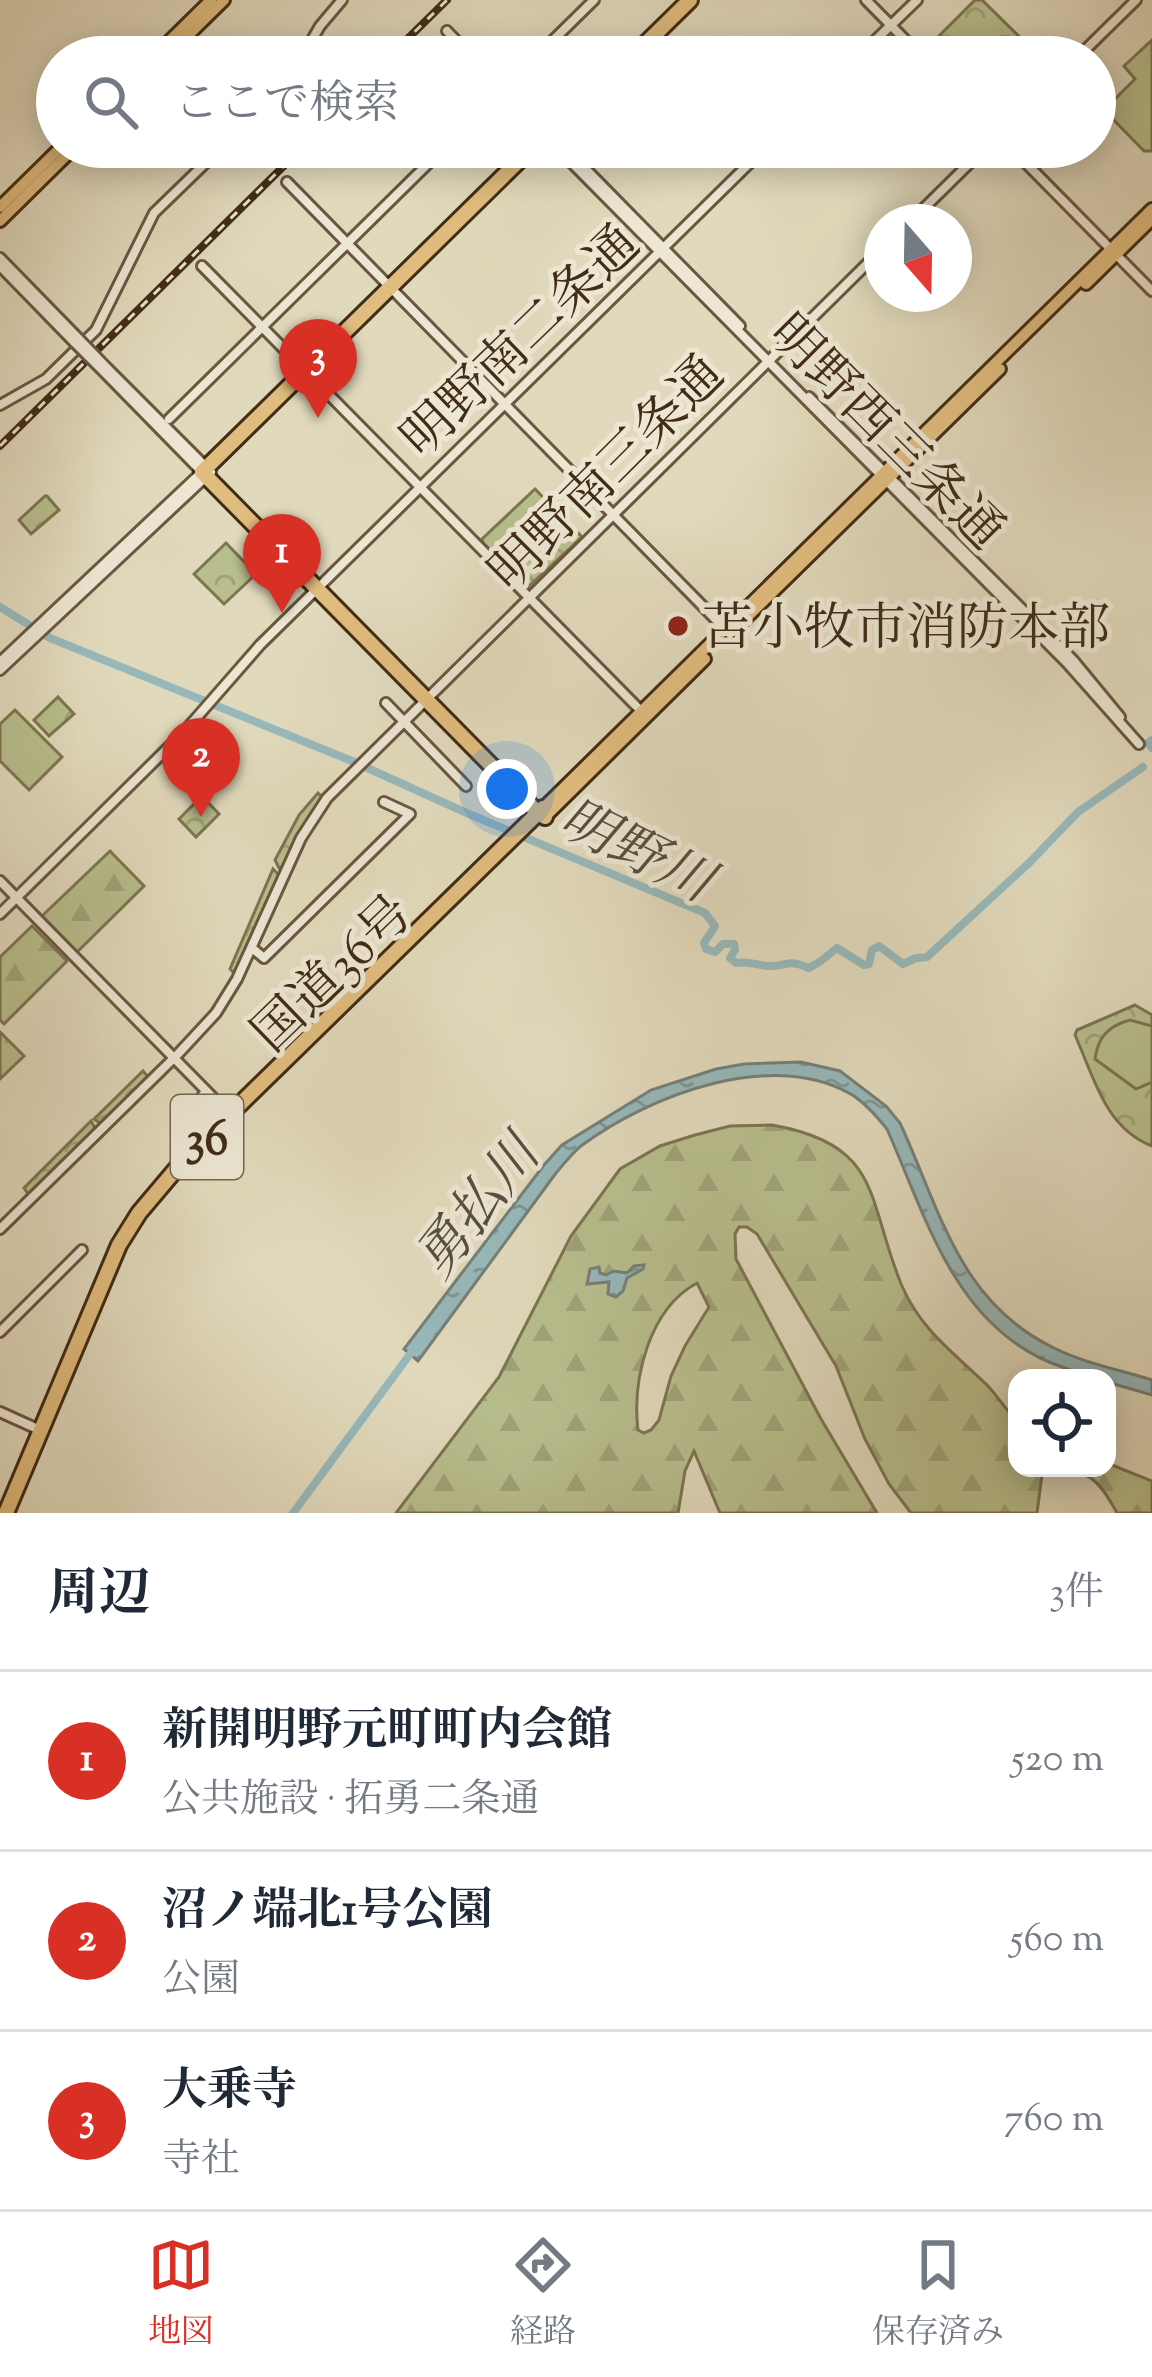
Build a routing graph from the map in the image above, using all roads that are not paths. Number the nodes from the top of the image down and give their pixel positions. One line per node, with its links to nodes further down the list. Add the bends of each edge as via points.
1 (211, 0): 11 (main road)
2 (224, 0): 12 (main road)
3 (342, 0): 13 (street)
4 (594, 0): 15 (street)
5 (686, 0): 16 (highway)
6 (866, 0): 9 (street)
7 (917, 0): 9 (street)
8 (1136, 0): 19 (street)
9 (891, 26): 17 (street); 18 (street)
10 (447, 31): 14 (street)
11 (174, 36)
12 (187, 36)
13 (314, 36)
14 (452, 36)
15 (557, 36)
16 (650, 36)
17 (880, 36)
18 (901, 36)
19 (1099, 36)
20 (40, 168): 31 (main road)
21 (54, 168): 34 (main road)
22 (200, 168): 47 (street, via 154,213 96,330 46,379)
23 (424, 168): 35 (street)
24 (517, 168): 41 (highway)
25 (581, 168): 36 (street, 明野西三条通)
26 (745, 168): 36 (street, 明野南二条通)
27 (965, 168): 30 (street)
28 (1031, 168): 37 (street)
29 (287, 182): 35 (street)
30 (928, 204)
31 (0, 207)
32 (1152, 209): 37 (main road)
33 (1152, 219): 37 (main road)
34 (0, 221)
35 (347, 244): 41 (street); 43 (street)
36 (662, 250): 44 (street, 明野西三条通); 46 (street, 明野南二条通)
37 (1113, 252): 42 (street); 50 (main road)
38 (0, 262): 49 (street, bridge)
39 (202, 266): 43 (street)
40 (864, 267): 44 (street, 明野南三条通)
41 (392, 290): 45 (highway); 46 (street)
42 (1152, 291)
43 (263, 326): 45 (street); 48 (street)
44 (770, 360): 50 (street, 明野西三条通); 52 (street, 明野南三条通)
45 (308, 372): 49 (highway); 51 (street)
46 (505, 404): 51 (street, 明野南二条通); 52 (street)
47 (0, 405)
48 (169, 419)
49 (207, 472): 53 (highway); 56 (street)
50 (885, 477): 50 (street, 明野西三条通, via 1073,661 1138,744 1068,664); 55 (main road)
51 (421, 487): 53 (street, 明野南二条通); 54 (street)
52 (614, 514): 54 (street, 明野南三条通); 55 (street)
53 (320, 586): 57 (highway); 65 (street, 明野南二条通)
54 (529, 597): 57 (street, 明野南三条通); 59 (street)
55 (727, 631): 59 (main road)
56 (0, 666)
57 (428, 696): 60 (street, 明野南三条通); 63 (highway)
58 (386, 703): 60 (street)
59 (644, 714): 63 (main road)
60 (404, 720): 61 (street); 67 (street, 明野南三条通, via 327,798)
61 (466, 786)
62 (384, 802): 67 (street, via 410,814 264,958)
63 (542, 813): 69 (highway, 国道36号 / 36)
64 (0, 885): 65 (street)
65 (15, 899): 66 (street, 明野南二条通); 68 (street)
66 (0, 914)
67 (252, 947): 68 (street, 明野南三条通, via 216,1013)
68 (172, 1059): 69 (street); 70 (street, 明野南三条通)
69 (230, 1119): 74 (highway, 国道36号 / 36, via 144,1216)
70 (0, 1229)
71 (82, 1250): 72 (street)
72 (0, 1332)
73 (0, 1412): 74 (street)
74 (43, 1432): 75 (highway, 国道36号 / 36)
75 (9, 1513)

